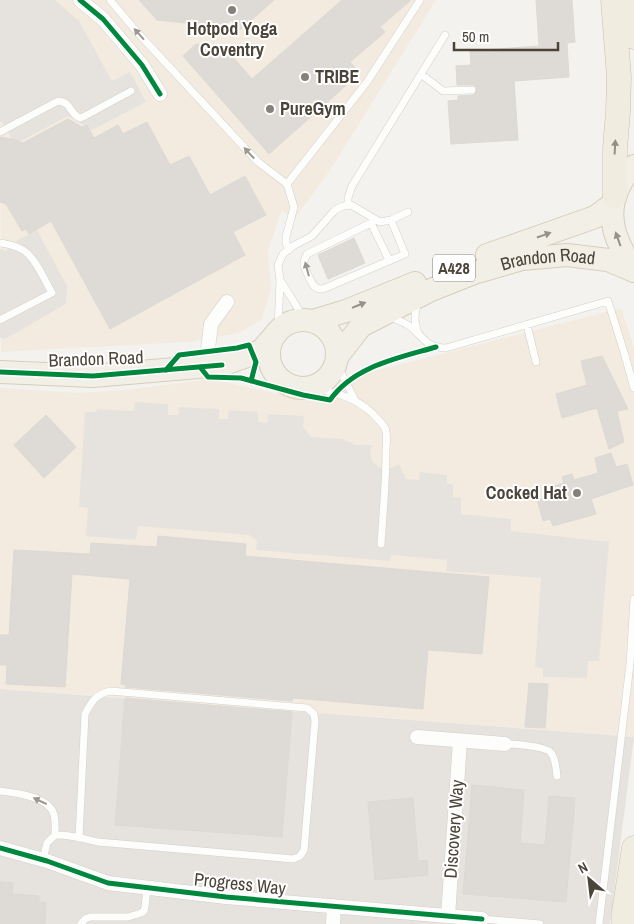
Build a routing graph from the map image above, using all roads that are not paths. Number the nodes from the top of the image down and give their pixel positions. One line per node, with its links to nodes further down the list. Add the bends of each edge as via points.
1 (80, 0): 11 (street, via 103,19 142,65)
2 (110, 0): 14 (lane, one-way to 2, via 258,162)
3 (420, 0): 14 (lane, via 367,82)
4 (613, 0): 15 (highway, one-way to 4, via 619,77)
5 (626, 0): 7 (highway)
6 (445, 35): 8 (lane)
7 (634, 37)
8 (421, 74): 9 (lane, via 443,91); 16 (lane, via 352,186)
9 (472, 90)
10 (131, 91): 12 (lane, via 80,118 67,104 58,101)
11 (160, 94)
12 (0, 132)
13 (634, 166): 15 (main road, via 622,181)
14 (286, 184): 21 (lane, via 294,207 286,237)
15 (614, 200): 23 (main road, one-way to 15, via 615,233); 29 (main road, Brandon Road / A428, one-way to 15, via 346,311 595,217)
16 (348, 205): 19 (lane); 21 (lane, via 335,210 312,236)
17 (408, 212): 18 (lane)
18 (392, 220): 19 (lane); 22 (lane, via 405,254)
19 (373, 221): 22 (lane); 22 (lane, one-way to 19, via 323,289 312,284 304,266 307,254)
20 (0, 243): 28 (lane, via 25,251 52,293)
21 (289, 250): 24 (lane, via 283,254 278,266)
22 (389, 260)
23 (634, 270): 25 (main road, Brandon Road / A428, via 608,260 566,255 531,258 474,273)
24 (280, 280): 29 (lane); 31 (lane)
25 (424, 293): 27 (main road, Brandon Road / A428); 32 (lane, via 415,312)
26 (227, 302): 35 (street, via 211,324)
27 (383, 314): 32 (lane, via 402,321); 33 (main road, Brandon Road / A428, via 361,326)
28 (0, 320)
29 (309, 320): 31 (main road, via 290,323); 33 (main road, via 330,333 336,345)
30 (527, 325): 32 (lane, via 446,348 425,342); 34 (lane); 39 (lane, via 608,301)
31 (276, 333): 35 (main road, Brandon Road, via 261,351); 37 (main road, via 270,348 270,362 275,373)
32 (418, 334)
33 (337, 360): 38 (main road, via 329,376); 40 (lane)
34 (536, 362)
35 (214, 366): 36 (main road, Brandon Road, via 93,376); 37 (main road, Brandon Road, via 261,374)
36 (0, 372)
37 (286, 383): 38 (main road, via 299,388)
38 (309, 387): 40 (lane)
39 (634, 388)
40 (355, 400): 41 (lane, via 377,418 386,433 387,468)
41 (381, 544)
42 (634, 600): 60 (lane, via 630,664)
43 (417, 737): 44 (street)
44 (460, 741): 45 (street); 56 (street, Discovery Way)
45 (505, 744): 46 (lane, via 551,752)
46 (557, 776)
47 (0, 791): 48 (lane, one-way to 47, via 54,814 49,805 26,795)
48 (55, 835): 49 (lane); 52 (lane, via 48,843)
49 (78, 838): 49 (lane, via 293,859 300,856 304,850 314,714 307,708 110,691 100,694 86,714)
50 (0, 848): 52 (street, Progress Way)
51 (634, 848): 61 (highway)
52 (43, 860): 53 (street, Progress Way, via 108,883)
53 (147, 888): 54 (street, Progress Way); 57 (lane, via 141,913 128,917 90,916)
54 (334, 906): 56 (street, Progress Way); 58 (street)
55 (482, 919): 56 (street, Progress Way); 59 (lane)
56 (448, 920)
57 (81, 924)
58 (333, 924)
59 (540, 924)
60 (599, 924)
61 (624, 924)

